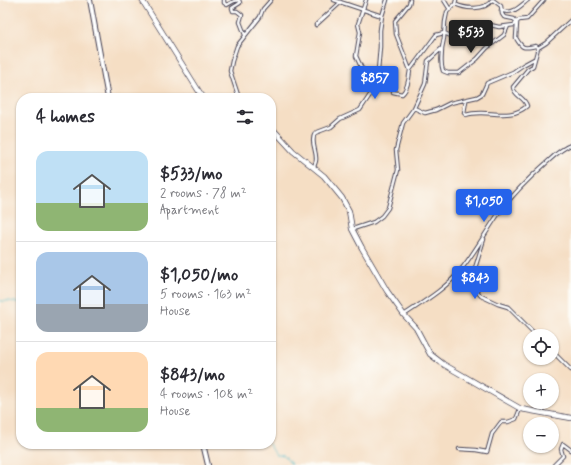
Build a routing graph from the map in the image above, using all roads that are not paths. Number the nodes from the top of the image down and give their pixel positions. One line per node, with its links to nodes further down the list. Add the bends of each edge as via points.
1 (90, 0): 32 (main road)
2 (142, 0): 33 (main road)
3 (224, 0): 25 (street, via 224,4 227,5 238,0 240,3 232,8 242,15 240,22)
4 (271, 0): 25 (street)
5 (334, 0): 14 (street)
6 (366, 0): 17 (street)
7 (387, 0): 19 (street)
8 (410, 0): 29 (street, via 395,21 396,34)
9 (444, 0): 16 (street)
10 (456, 0): 15 (street)
11 (494, 0): 15 (street, via 483,7); 18 (street)
12 (528, 0): 18 (street, via 511,12)
13 (544, 0): 21 (street, via 527,19 519,20)
14 (341, 2): 17 (street); 22 (street)
15 (454, 4): 16 (street)
16 (449, 8): 24 (street)
17 (362, 10): 19 (street); 30 (street, via 358,24 360,32 356,56 362,68 371,73)
18 (502, 10): 21 (street, via 504,17 514,18)
19 (382, 16): 30 (street)
20 (571, 20): 27 (street)
21 (517, 23): 23 (street); 27 (street, via 516,38 519,44 526,49 536,46)
22 (316, 25)
23 (508, 25): 24 (street, via 499,27 486,24 461,29 451,36); 26 (street, via 504,36 459,73 443,71 440,63)
24 (444, 33): 26 (street); 29 (street, via 436,35)
25 (245, 35): 34 (street, via 237,46 230,71)
26 (442, 48): 36 (street, via 428,61 425,84)
27 (538, 48): 28 (street)
28 (534, 59): 35 (street, via 513,72 487,83 482,94); 35 (street, via 533,66 513,86 516,94 527,104 523,109 496,115 466,115)
29 (410, 70): 31 (street, via 405,92)
30 (378, 71): 39 (street, via 380,80 360,110 340,119 331,128 315,132)
31 (393, 92)
32 (107, 93)
33 (200, 93)
34 (237, 93)
35 (466, 100): 36 (street, via 425,112)
36 (414, 108): 40 (street, via 403,124 396,150 398,170 388,208 374,222)
37 (276, 132): 39 (main road, via 293,151)
38 (571, 145): 41 (street, via 529,178 501,211)
39 (314, 167): 40 (main road, via 342,198 349,211)
40 (352, 230): 44 (main road)
41 (485, 237): 42 (street); 43 (street)
42 (458, 273): 43 (street); 44 (street, via 442,288)
43 (471, 284): 45 (street, via 481,296 508,307)
44 (404, 315): 48 (main road, via 416,328 430,354)
45 (530, 329)
46 (559, 358): 47 (street)
47 (571, 370)
48 (521, 409): 49 (main road); 51 (street, via 516,419 501,422 492,434 487,452)
49 (571, 418)
50 (204, 449): 53 (main road)
51 (459, 449)
52 (571, 450): 54 (street, via 562,444 563,456)
53 (208, 465)
54 (554, 465)

